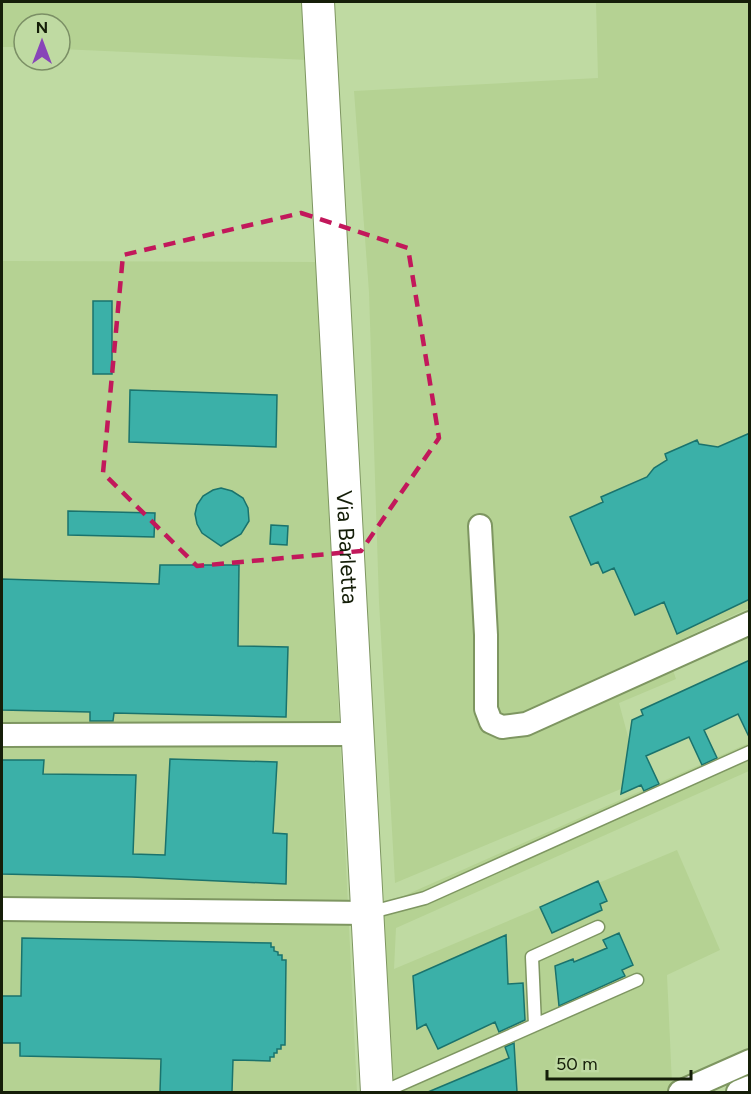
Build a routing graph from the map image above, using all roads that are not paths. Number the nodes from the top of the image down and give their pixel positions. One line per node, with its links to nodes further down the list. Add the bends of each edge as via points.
1 (318, 2): 4 (main road, Via Barletta)
2 (480, 526): 3 (street, via 486,709 491,722 502,727 526,724)
3 (750, 623)
4 (357, 734): 5 (street); 8 (main road, Via Barletta)
5 (2, 735)
6 (750, 752): 8 (lane, via 425,898)
7 (2, 909): 8 (street)
8 (367, 913): 14 (main road, Via Barletta)
9 (598, 927): 11 (lane, via 532,957)
10 (637, 980): 11 (lane)
11 (535, 1025): 15 (lane)
12 (750, 1061): 16 (street)
13 (750, 1087): 17 (street)
14 (377, 1092)
15 (383, 1092)
16 (680, 1092)
17 (738, 1092)

